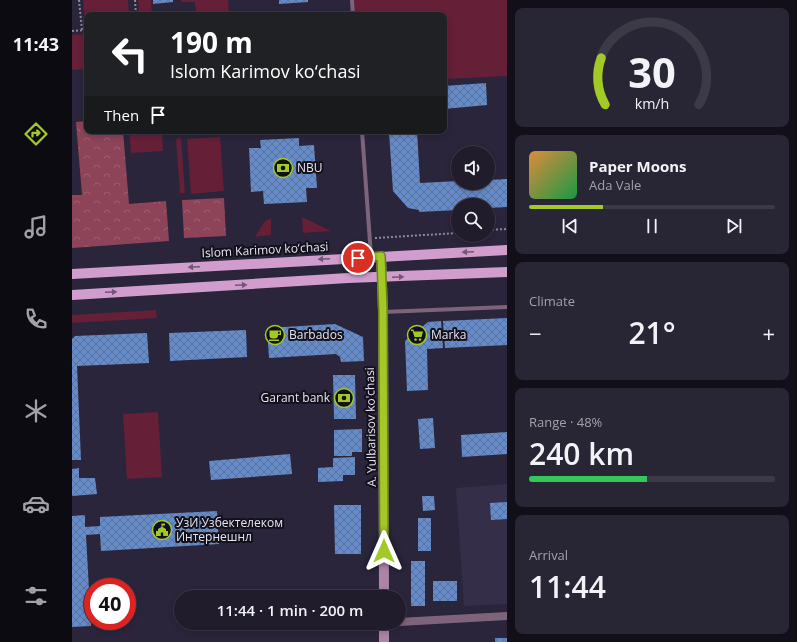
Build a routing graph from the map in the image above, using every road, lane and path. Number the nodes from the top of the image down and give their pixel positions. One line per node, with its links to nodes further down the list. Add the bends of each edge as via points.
1 (79, 0): 6 (path)
2 (135, 0): 4 (path)
3 (352, 0): 5 (lane)
4 (136, 12)
5 (353, 12)
6 (82, 30): 7 (path)
7 (72, 31)
8 (362, 134): 14 (lane)
9 (507, 229): 10 (path)
10 (495, 230)
11 (451, 232): 12 (path)
12 (373, 238)
13 (507, 250): 14 (main road, Islom Karimov ko‘chasi, one-way to 14)
14 (376, 257): 16 (main road, Islom Karimov ko‘chasi, one-way to 16); 17 (street, A. Yulbarisov ko'chasi)
15 (507, 272): 17 (main road, one-way to 15)
16 (72, 274)
17 (382, 277): 18 (main road, one-way to 17); 20 (street, A. Yulbarisov ko'chasi)
18 (72, 295)
19 (507, 307): 20 (lane)
20 (383, 312): 21 (street, A. Yulbarisov ko'chasi)
21 (384, 590)
22 (507, 616): 23 (street)
23 (406, 622)
24 (384, 630): 25 (street)
25 (384, 642)

